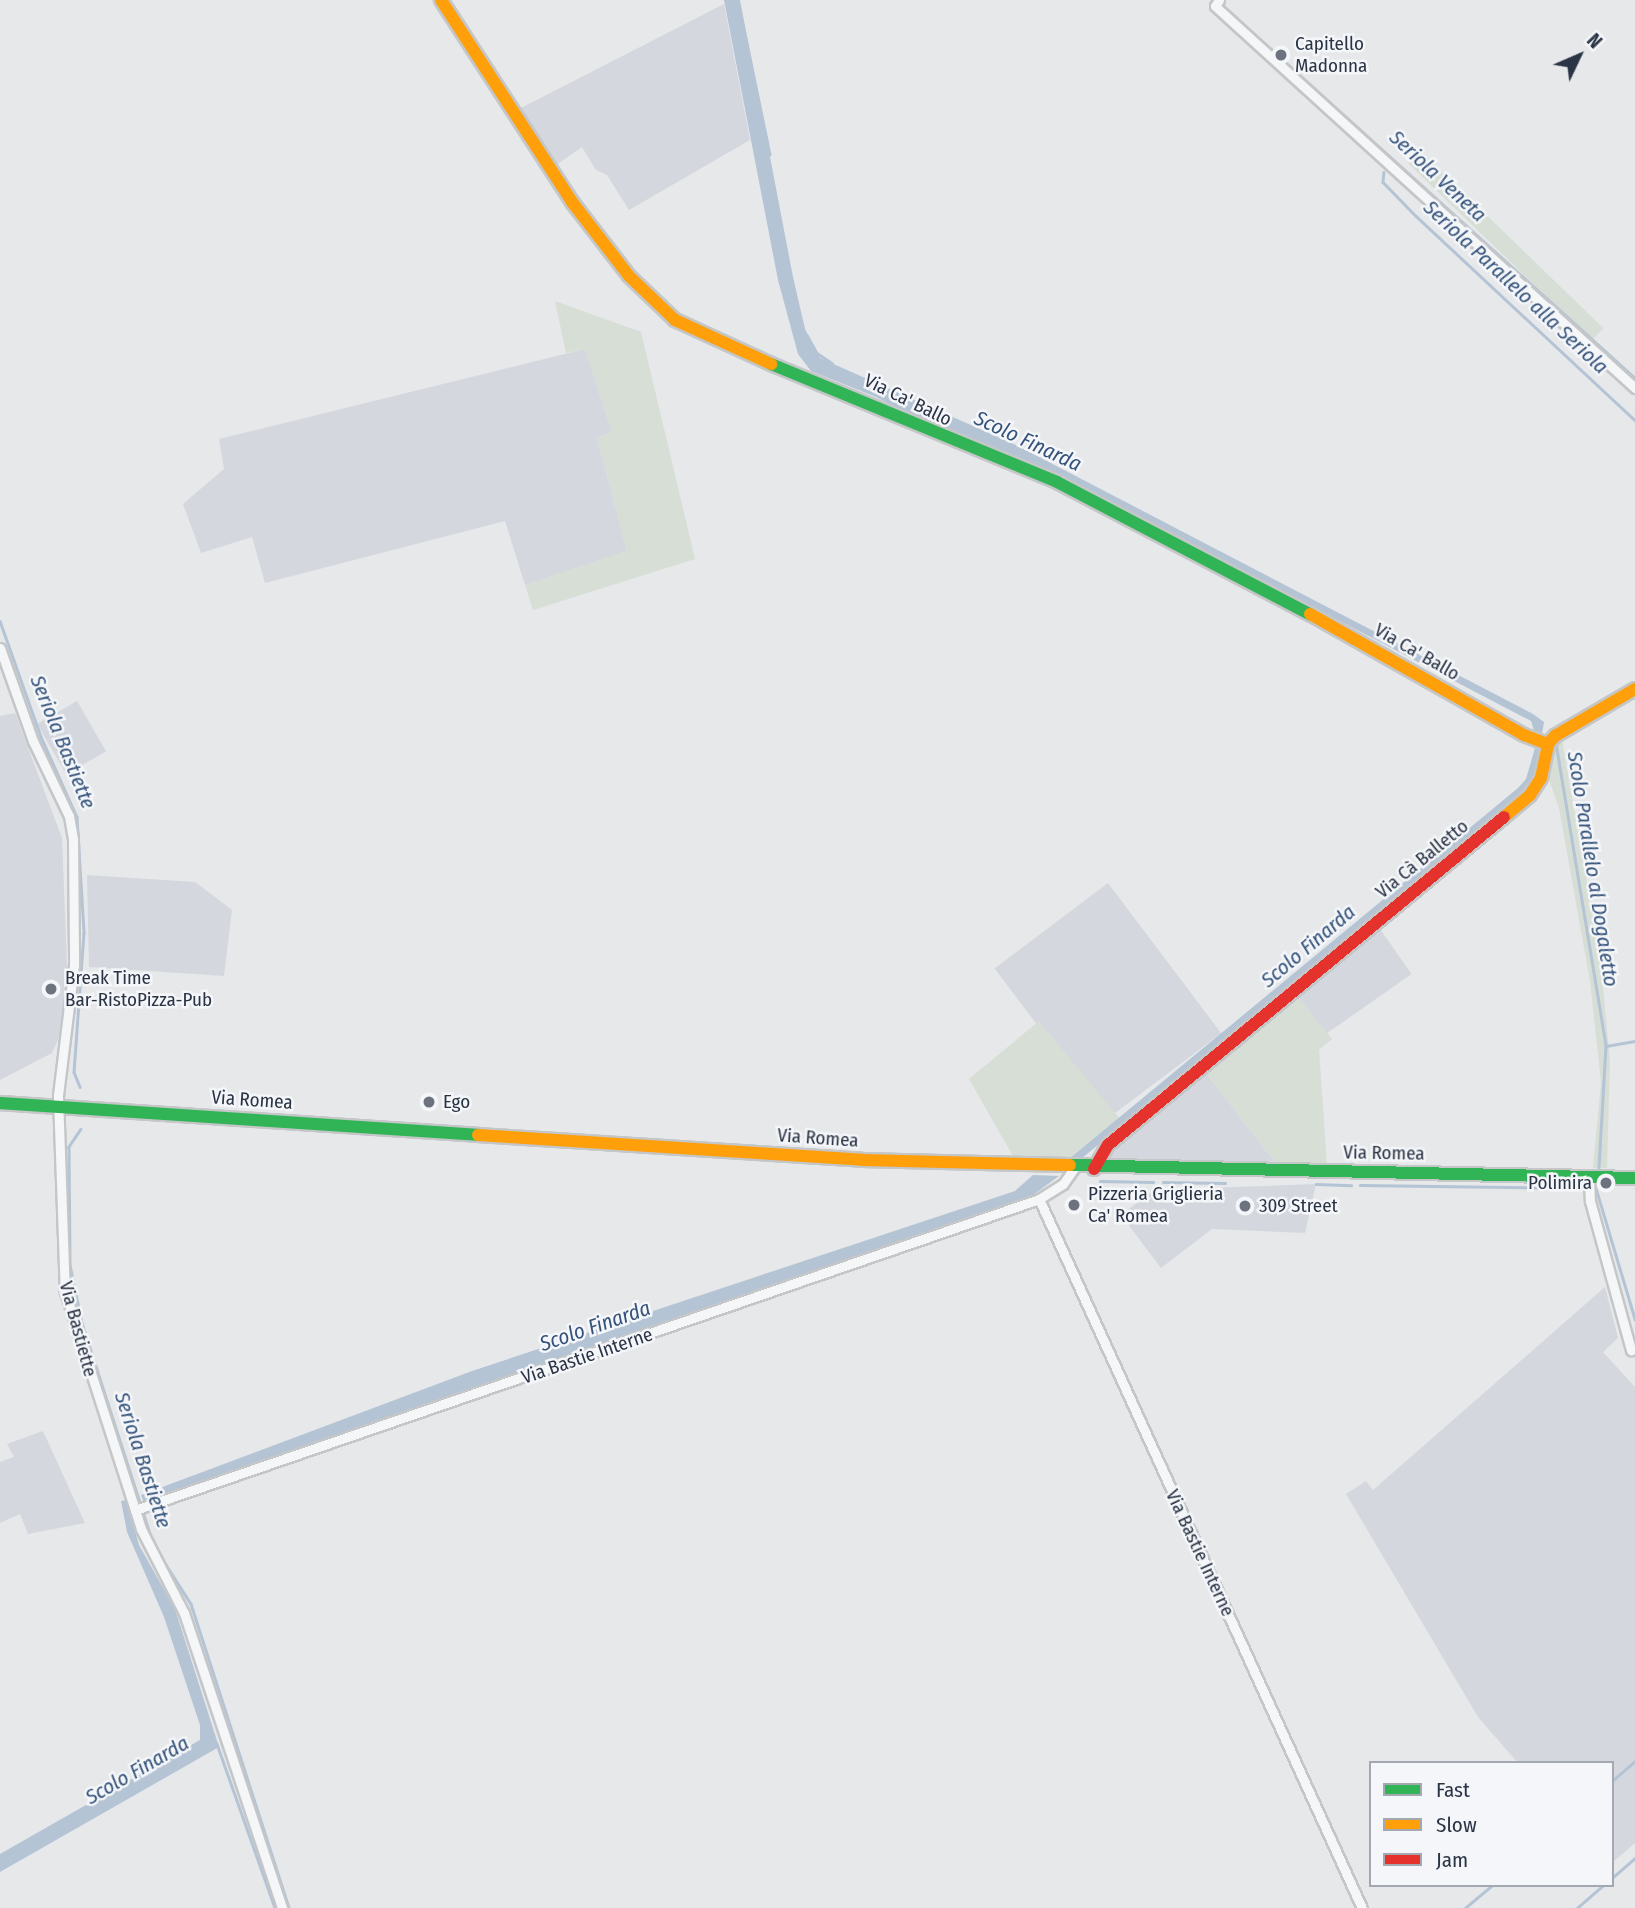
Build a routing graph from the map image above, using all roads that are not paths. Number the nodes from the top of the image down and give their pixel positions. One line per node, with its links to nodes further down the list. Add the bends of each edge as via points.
1 (441, 0): 6 (street, Via Ca' Ballo, via 572,202 629,276 676,320 752,357 852,394 957,444 1057,482)
2 (1218, 3): 3 (street)
3 (1635, 388)
4 (0, 648): 8 (street, Via Bastiette, via 33,741 71,824 74,965)
5 (1635, 689): 6 (street)
6 (1548, 744): 10 (street, Via Cà Balletto, via 1541,778 1530,795 1108,1145)
7 (0, 1103): 8 (street, Via Romea)
8 (59, 1107): 9 (street, Via Romea, via 862,1160); 15 (street, Via Bastiette, via 65,1292)
9 (1074, 1168): 10 (street, Via Romea); 13 (street, Via Bastie Interne, via 1063,1184)
10 (1094, 1169): 11 (street, Via Romea)
11 (1589, 1177): 12 (street, Via Romea); 14 (street, via 1590,1201)
12 (1635, 1178)
13 (1039, 1199): 15 (street, Via Bastie Interne); 17 (street, Via Bastie Interne)
14 (1631, 1350)
15 (140, 1509): 16 (street, Via Bastiette, via 184,1613)
16 (282, 1908)
17 (1362, 1908)

